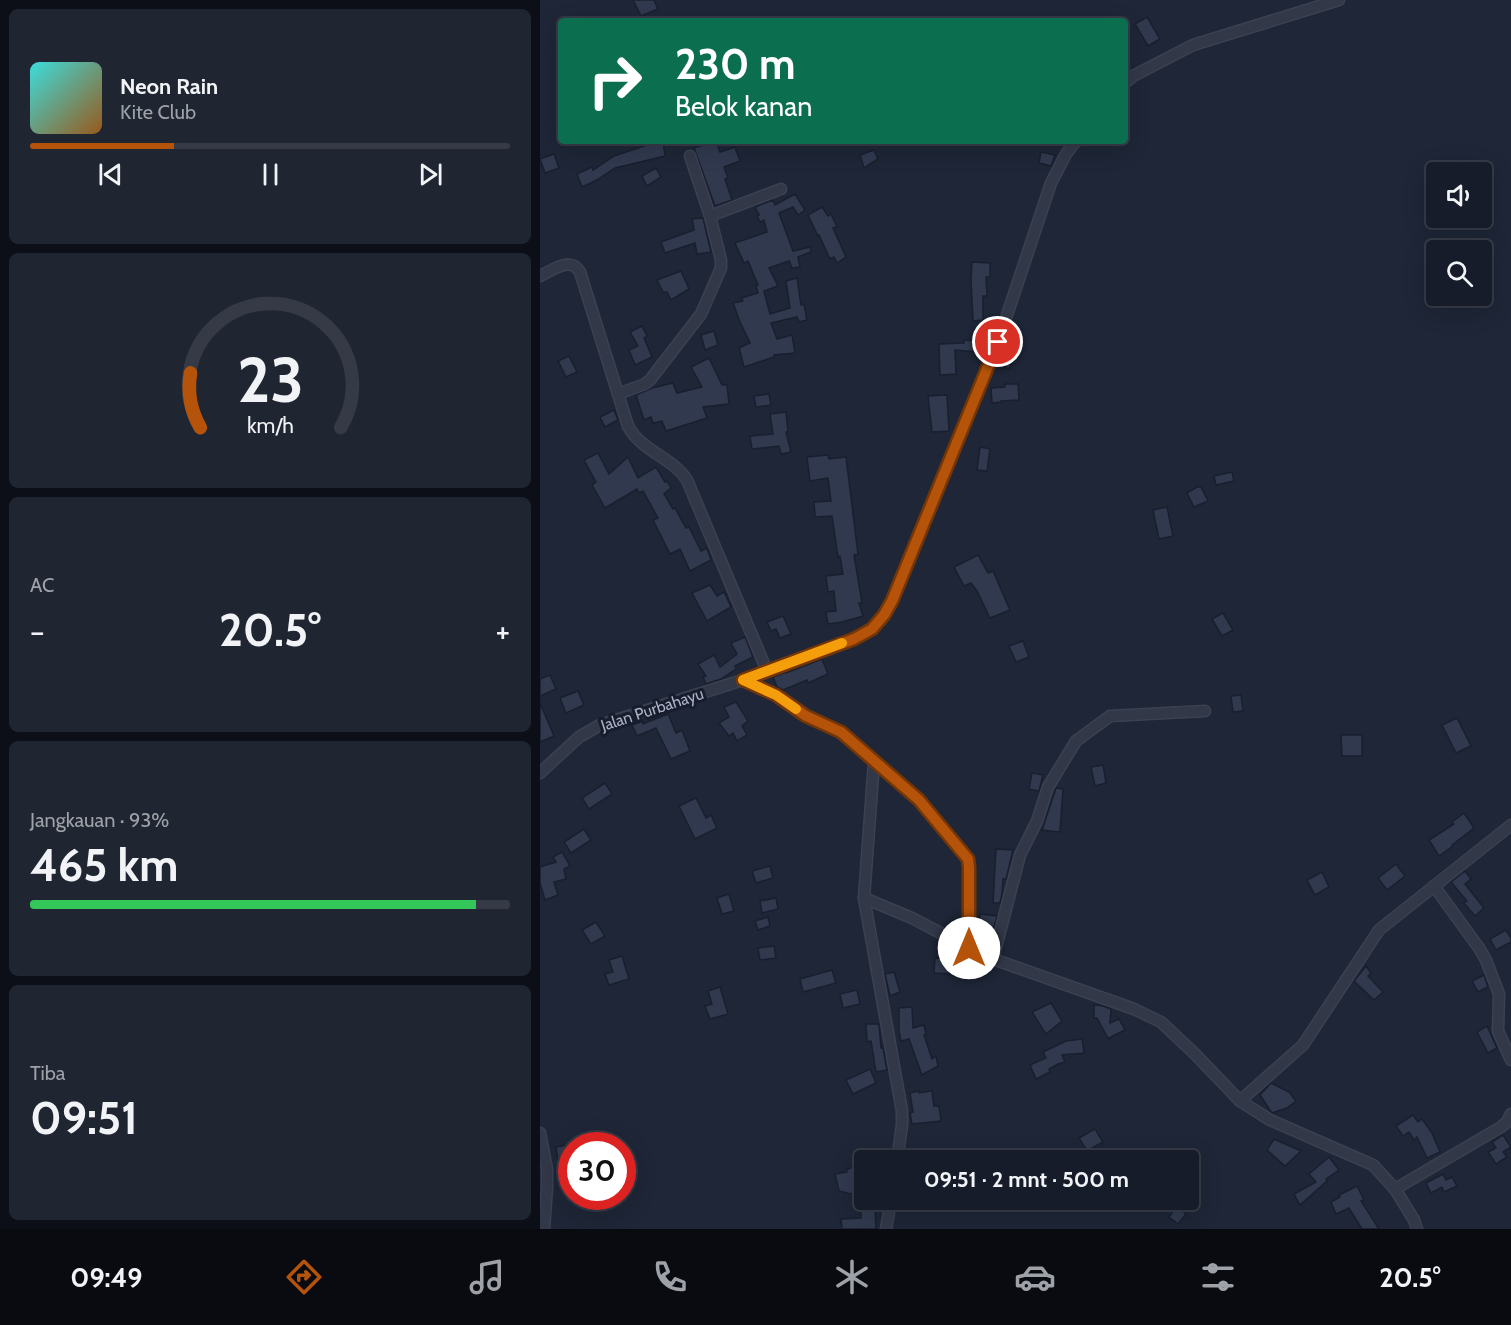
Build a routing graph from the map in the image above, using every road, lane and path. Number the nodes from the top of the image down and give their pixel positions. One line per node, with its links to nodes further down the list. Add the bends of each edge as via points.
1 (1339, 0): 2 (street, via 1193,45)
2 (1128, 80)
3 (1074, 144): 9 (street, Jalan Purbahayu, via 1051,183 998,342 884,615 872,629 854,639)
4 (690, 156): 6 (street)
5 (781, 189): 6 (street)
6 (710, 216): 8 (street, via 721,264 701,314 650,380)
7 (540, 276): 8 (street, via 565,264 580,272)
8 (618, 394): 9 (street, via 635,438 681,471 687,480)
9 (767, 671): 10 (street, Jalan Purbahayu)
10 (743, 680): 12 (street, via 841,732); 13 (street, Jalan Purbahayu, via 600,725 579,737)
11 (1205, 711): 18 (street, via 1110,716 1076,741 1048,787 1020,855)
12 (874, 762): 16 (street); 17 (street, via 919,800 968,859)
13 (540, 773)
14 (1511, 825): 15 (street)
15 (1434, 886): 19 (street, via 1486,960 1499,994 1498,1031); 20 (street, via 1379,930 1303,1045)
16 (864, 898): 17 (street); 23 (street, via 902,1111)
17 (969, 948): 18 (street)
18 (993, 959): 20 (street, via 1161,1022)
19 (1511, 1060)
20 (1240, 1101): 24 (street, via 1270,1120 1373,1165)
21 (1511, 1114): 24 (street, via 1501,1127)
22 (540, 1133): 26 (street, via 547,1169)
23 (899, 1150)
24 (1395, 1189): 28 (street)
25 (889, 1210): 27 (street)
26 (544, 1229)
27 (886, 1229)
28 (1417, 1229)

